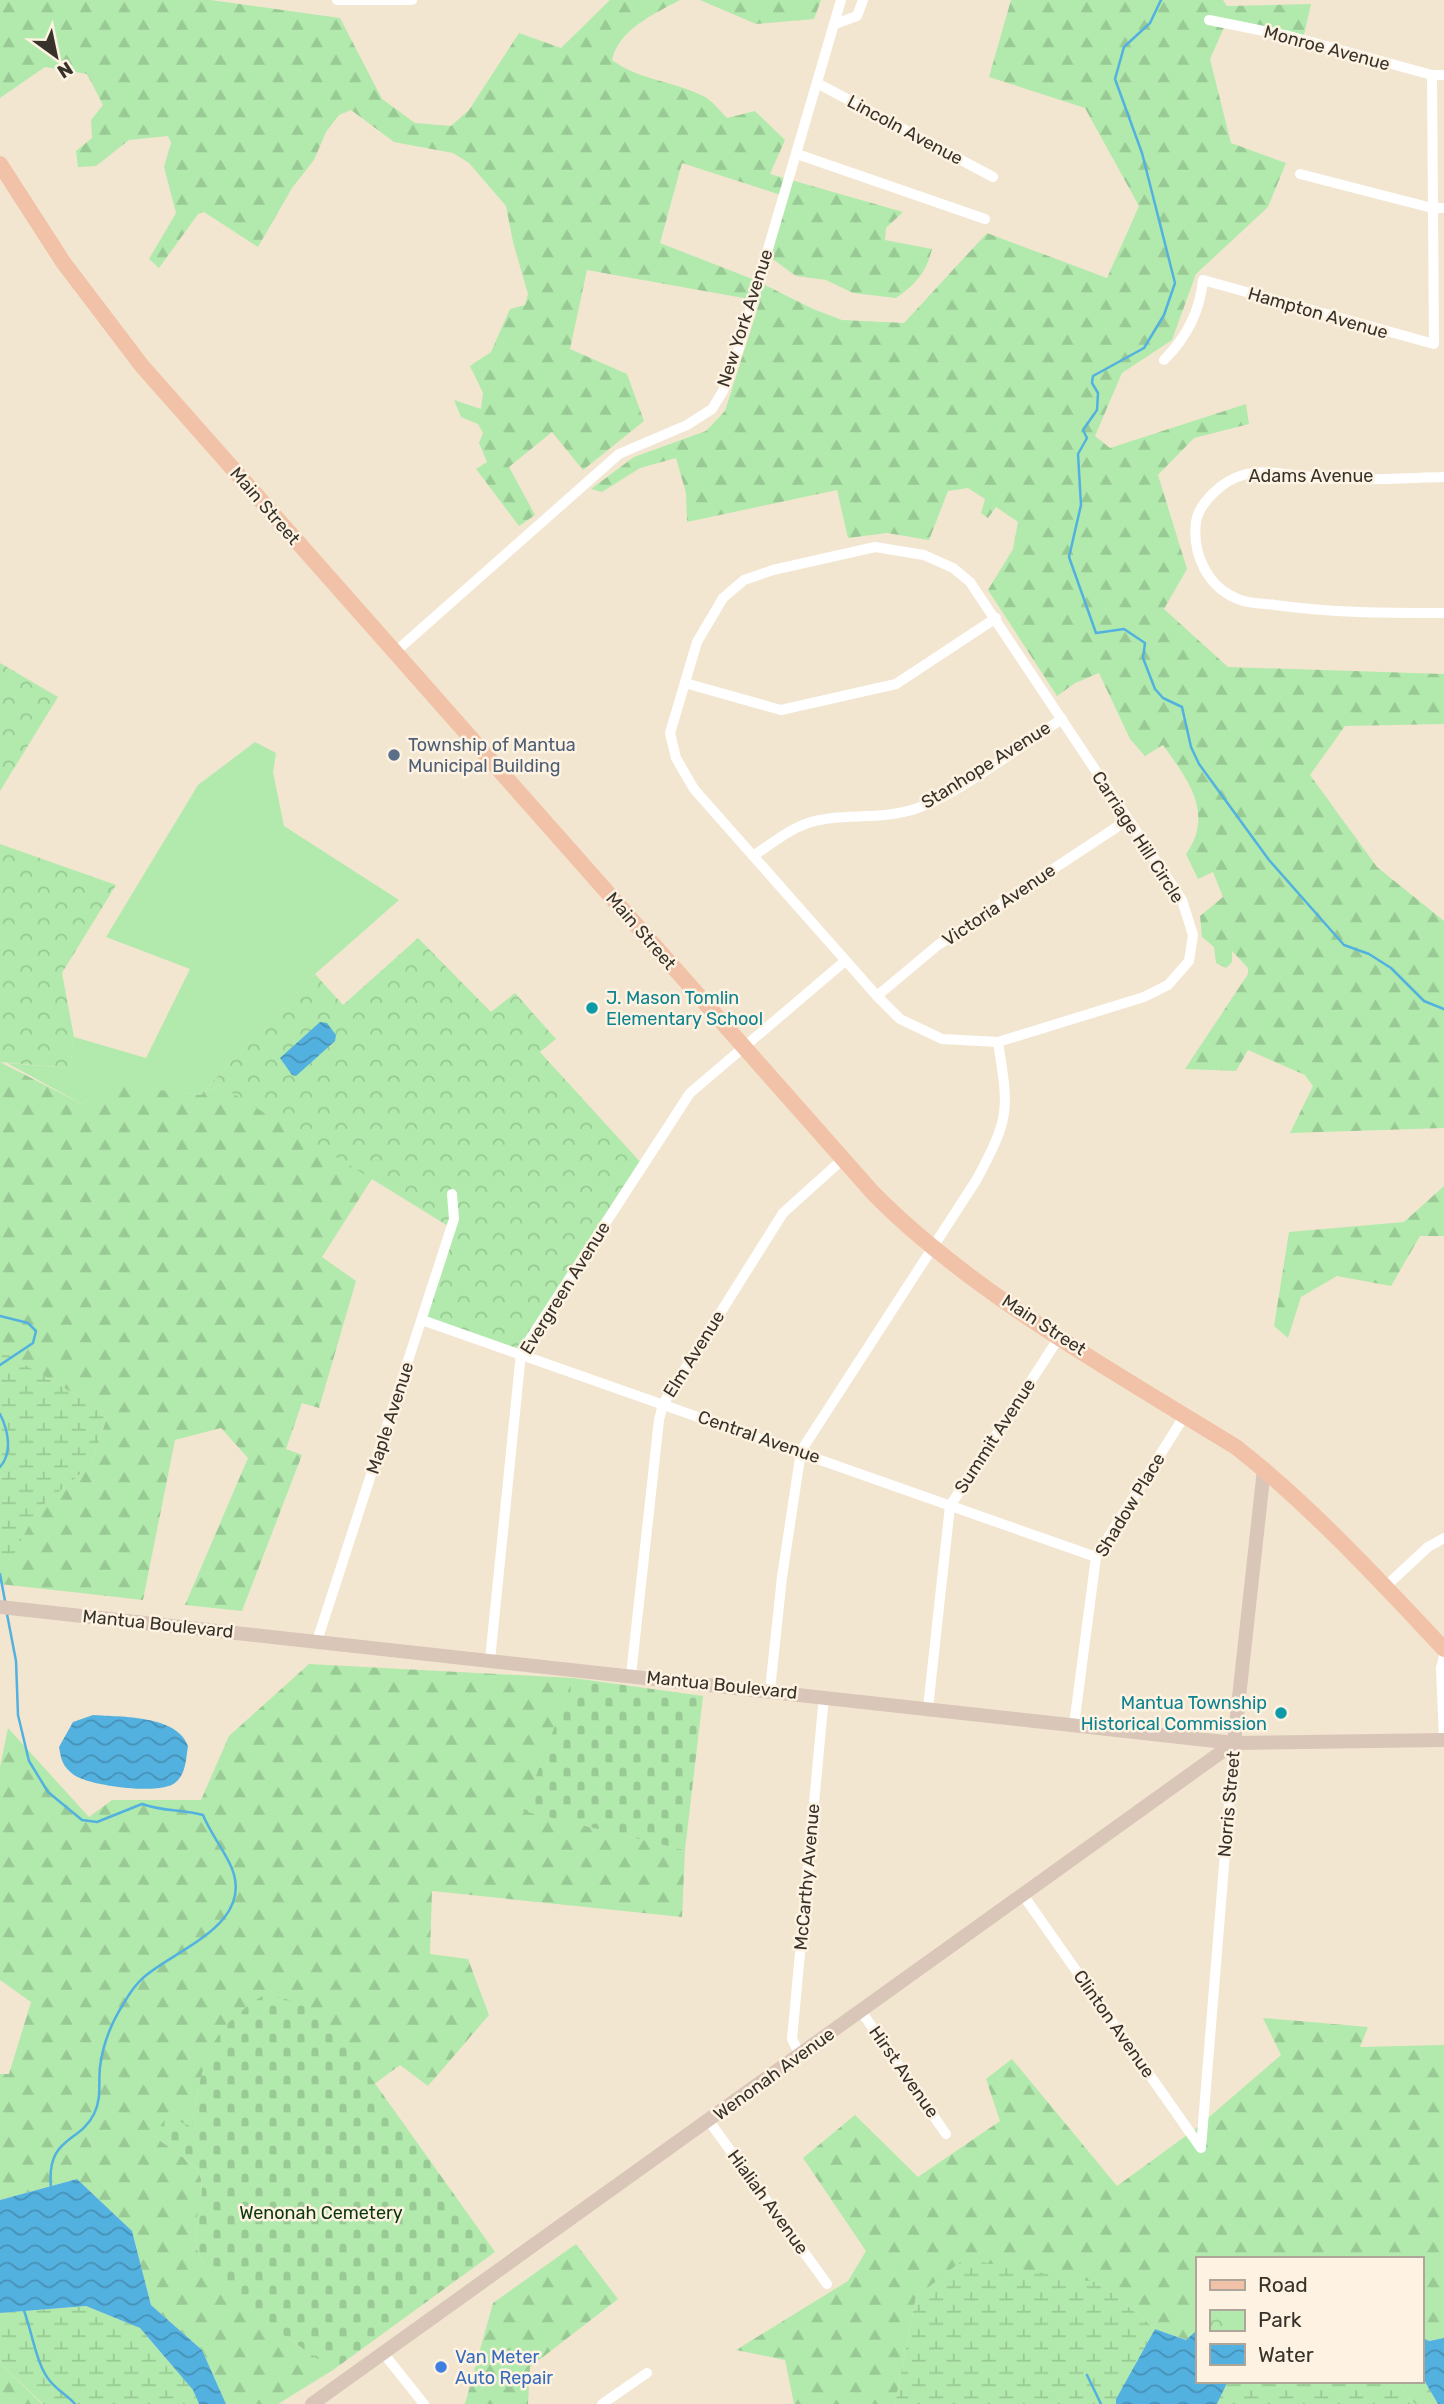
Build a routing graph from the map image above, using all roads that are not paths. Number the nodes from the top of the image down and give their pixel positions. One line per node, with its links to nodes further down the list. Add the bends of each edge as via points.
1 (337, 0): 2 (street)
2 (412, 0)
3 (841, 0): 6 (street, New York Avenue)
4 (863, 0): 6 (street, via 858,16)
5 (1209, 20): 7 (street, Monroe Avenue, via 1289,36)
6 (835, 24): 9 (street, New York Avenue)
7 (1432, 75): 8 (street, Monroe Avenue); 14 (street)
8 (1444, 75)
9 (817, 83): 10 (street, New York Avenue); 13 (street, Lincoln Avenue)
10 (797, 154): 16 (street); 21 (street, New York Avenue, via 739,348 712,409 687,425 619,454)
11 (0, 164): 21 (main road, Main Street, via 117,335)
12 (1300, 174): 14 (street)
13 (993, 177)
14 (1432, 208): 15 (street); 17 (street, Hampton Avenue, via 1434,344 1203,281 1195,316 1181,342)
15 (1444, 208)
16 (985, 219)
17 (1164, 360)
18 (1444, 477): 19 (street, Adams Avenue, via 1324,479 1243,474 1222,485 1196,518 1196,555 1213,581 1239,600 1335,613)
19 (1444, 613)
20 (996, 618): 22 (street, via 896,684 781,710); 22 (street, Carriage Hill Circle, via 970,582 954,568 924,555 875,547 807,560 744,580 723,598 697,642); 23 (street, Carriage Hill Circle)
21 (394, 653): 29 (main road, Main Street)
22 (685, 683): 25 (street, Carriage Hill Circle, via 670,733 676,758 694,789)
23 (1062, 719): 24 (street, Carriage Hill Circle); 25 (street, Stanhope Avenue, via 918,808 886,817 810,822)
24 (1126, 821): 27 (street, Victoria Avenue, via 938,945); 28 (street, Carriage Hill Circle, via 1182,900 1193,935 1189,961 1168,985 1144,997)
25 (753, 856): 26 (street, Carriage Hill Circle)
26 (845, 961): 27 (street, Carriage Hill Circle); 29 (street, Evergreen Avenue)
27 (877, 996): 28 (street, Carriage Hill Circle, via 900,1019 943,1040)
28 (998, 1042): 32 (street, via 1007,1100 1002,1133)
29 (743, 1046): 30 (main road, Main Street); 35 (street, Evergreen Avenue, via 680,1106)
30 (844, 1159): 32 (main road, Main Street, via 893,1213); 36 (street, Elm Avenue, via 783,1213)
31 (452, 1194): 33 (street, Maple Avenue, via 454,1219)
32 (931, 1246): 34 (main road, Main Street, via 972,1279); 38 (street)
33 (422, 1320): 35 (street, Central Avenue); 45 (street, Maple Avenue)
34 (1060, 1336): 37 (main road, Main Street); 40 (street, Summit Avenue)
35 (521, 1353): 36 (street, Central Avenue); 48 (street, Evergreen Avenue)
36 (663, 1404): 38 (street, Central Avenue); 49 (street, Elm Avenue)
37 (1185, 1415): 39 (main road, Main Street); 42 (street, Shadow Place)
38 (801, 1451): 40 (street, Central Avenue); 50 (street)
39 (1264, 1469): 43 (main road, Main Street); 55 (main road, Norris Street)
40 (950, 1506): 42 (street, Central Avenue); 52 (street, Summit Avenue)
41 (1444, 1538): 43 (street)
42 (1096, 1557): 53 (street, Shadow Place)
43 (1385, 1587): 46 (main road, Main Street)
44 (0, 1607): 45 (main road, Mantua Boulevard)
45 (317, 1641): 48 (main road, Mantua Boulevard)
46 (1444, 1649)
47 (1444, 1656): 54 (street)
48 (490, 1660): 49 (main road, Mantua Boulevard)
49 (631, 1675): 50 (main road, Mantua Boulevard)
50 (771, 1683): 51 (main road, Mantua Boulevard)
51 (824, 1696): 52 (main road, Mantua Boulevard); 58 (street, McCarthy Avenue, via 792,2039)
52 (928, 1708): 53 (main road, Mantua Boulevard)
53 (1074, 1725): 55 (main road, Mantua Boulevard)
54 (1444, 1739): 55 (main road, Mantua Boulevard)
55 (1234, 1743): 56 (main road, Wenonah Avenue); 61 (street, Norris Street)
56 (1023, 1895): 57 (main road, Wenonah Avenue); 61 (street, Clinton Avenue, via 1201,2148)
57 (861, 2011): 58 (main road, Wenonah Avenue); 60 (street, Hirst Avenue)
58 (800, 2055): 59 (main road, Wenonah Avenue)
59 (709, 2121): 62 (street, Hialiah Avenue); 63 (main road, Wenonah Avenue)
60 (946, 2134)
61 (1202, 2140)
62 (827, 2284)
63 (384, 2354): 65 (main road, Wenonah Avenue); 66 (street)
64 (647, 2373): 67 (street)
65 (312, 2404)
66 (424, 2404)
67 (602, 2404)

